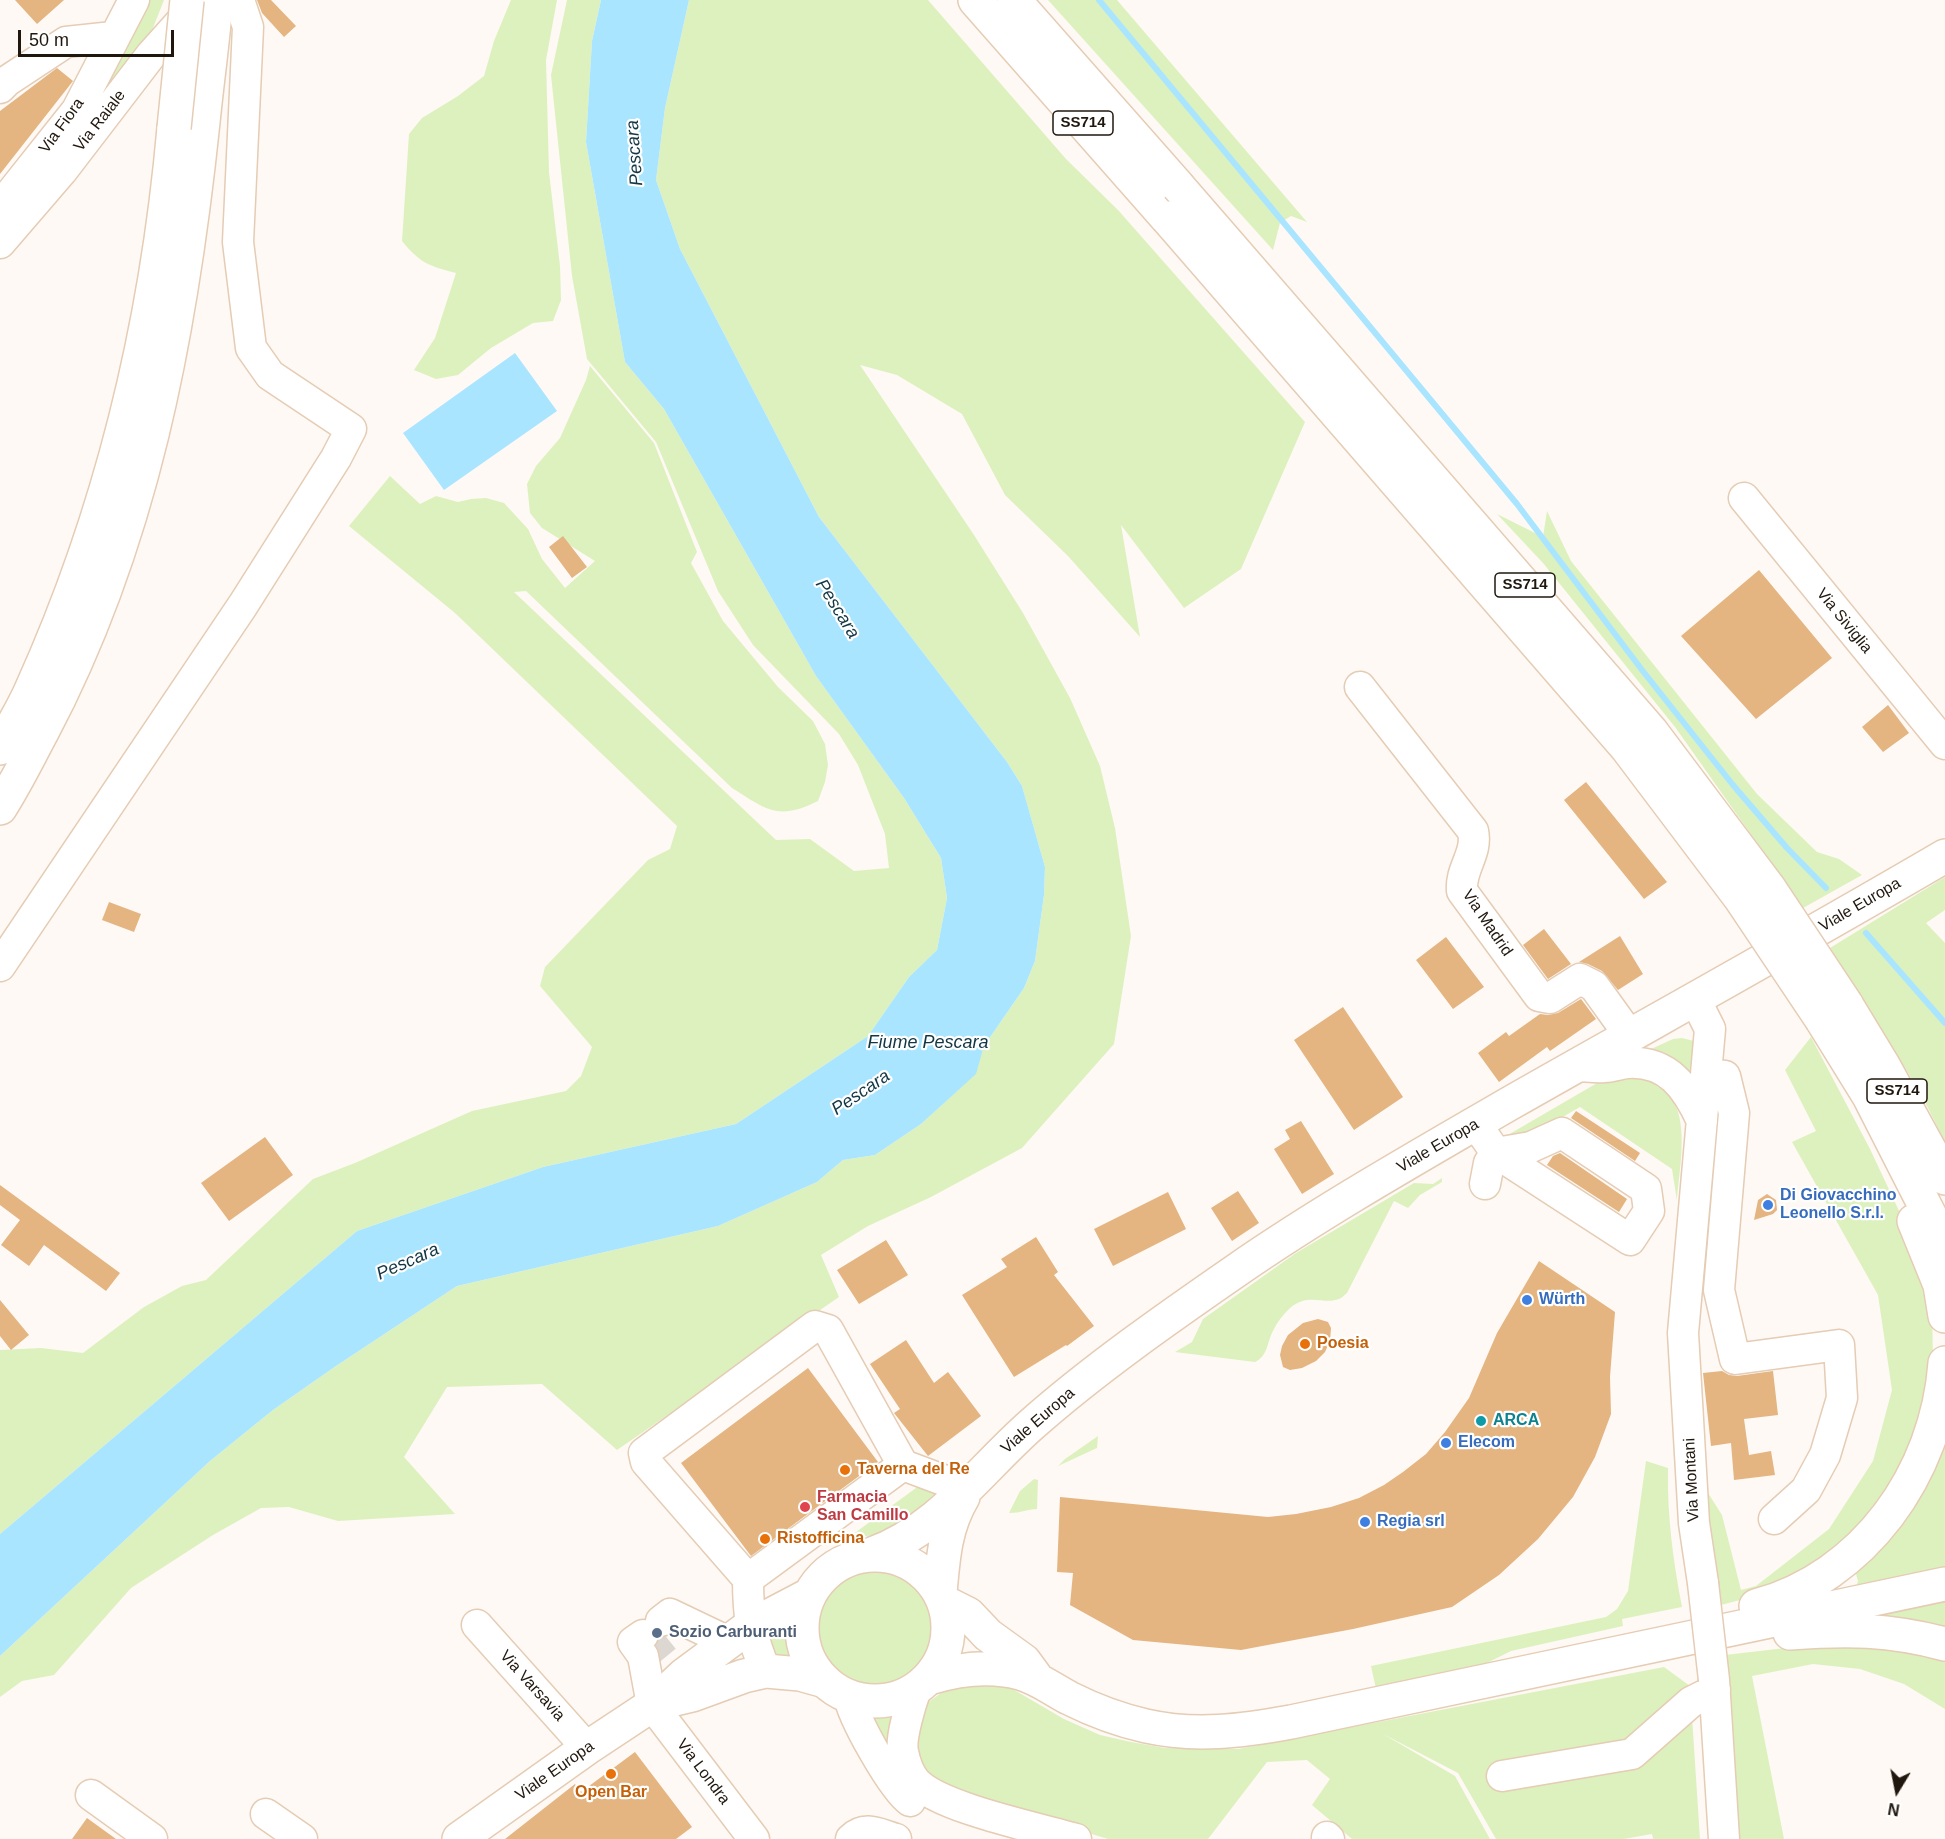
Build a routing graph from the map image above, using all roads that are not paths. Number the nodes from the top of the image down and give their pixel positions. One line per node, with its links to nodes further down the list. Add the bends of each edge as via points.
1 (134, 0): 9 (street, Via Fiora)
2 (187, 0): 11 (main road, bridge)
3 (201, 0): 13 (street, Via Raiale, via 151,55 62,171)
4 (216, 0): 11 (main road)
5 (239, 0): 21 (street, via 248,27 238,242 251,348 270,375 351,429 243,605)
6 (953, 0): 8 (main road, via 967,14)
7 (975, 0): 8 (main road, SS714)
8 (1012, 8): 23 (main road, SS714, bridge, via 1186,195 1651,731 1769,888)
9 (113, 37): 10 (street, via 66,42); 12 (street, Via Fiora, via 77,111)
10 (0, 88)
11 (188, 130): 14 (main road, via 170,173)
12 (0, 207)
13 (0, 243)
14 (166, 295): 18 (main road, via 64,612 32,690); 19 (main road, via 159,403 122,546 58,702)
15 (1744, 498): 17 (street, Via Siviglia)
16 (1360, 687): 24 (street, Via Madrid, via 1473,831 1476,844 1461,878 1462,891 1539,996 1550,998 1580,979 1594,986)
17 (1945, 744)
18 (0, 748)
19 (0, 808)
20 (1945, 856): 22 (main road, Viale Europa)
21 (0, 966)
22 (1695, 999): 24 (main road, Viale Europa); 26 (street, Via Montani, via 1710,1029)
23 (1834, 1012): 30 (main road, SS714, via 1869,1096); 31 (main road, SS714, via 1887,1074)
24 (1630, 1036): 25 (main road, Viale Europa)
25 (1576, 1066): 27 (street, via 1604,1068 1638,1063 1656,1068 1681,1084); 28 (main road, Viale Europa)
26 (1706, 1074): 27 (street, Via Montani); 38 (street, via 1725,1076 1734,1113 1719,1290 1735,1359 1839,1345 1842,1398 1826,1455 1806,1490)
27 (1702, 1120): 52 (street, Via Montani, bridge, via 1683,1351 1694,1523)
28 (1476, 1124): 29 (street); 37 (main road, Viale Europa, via 1298,1230 1226,1278 1034,1423)
29 (1496, 1153): 29 (street, via 1630,1240 1649,1211 1646,1189 1562,1132 1531,1148); 32 (street, via 1489,1163)
30 (1911, 1178): 33 (main road, SS714); 34 (main road, via 1910,1213 1940,1285)
31 (1945, 1178)
32 (1485, 1184)
33 (1945, 1245)
34 (1945, 1316)
35 (1945, 1363): 47 (main road, via 1930,1438 1904,1493 1864,1543 1814,1583 1781,1599 1718,1616)
36 (903, 1465): 37 (street); 40 (street); 40 (street, via 828,1330 815,1326 644,1453 646,1462)
37 (967, 1489): 39 (main road, Viale Europa, via 928,1524); 43 (main road, Viale Europa, via 947,1533)
38 (1774, 1519)
39 (872, 1554): 42 (main road, via 835,1566); 43 (main road, via 896,1557 917,1567 934,1583)
40 (748, 1579): 46 (street, via 748,1607)
41 (1945, 1584): 45 (main road)
42 (809, 1594): 46 (main road, Viale Europa); 53 (main road, via 803,1614 804,1646 812,1665)
43 (942, 1598): 50 (main road, via 968,1614 988,1635 1024,1661); 51 (main road, via 948,1642 944,1655)
44 (477, 1625): 55 (street, Via Varsavia)
45 (1735, 1628): 47 (main road); 48 (main road, via 1788,1633 1887,1632)
46 (739, 1634): 49 (street, via 756,1649); 54 (main road, Viale Europa, via 684,1674); 54 (street, via 716,1636 670,1614 633,1642 643,1656)
47 (1683, 1639): 50 (main road, via 1291,1722 1221,1732 1163,1729 1118,1718 1092,1709)
48 (1945, 1644)
49 (766, 1671): 53 (main road, Viale Europa, via 800,1674); 54 (main road, Viale Europa)
50 (1038, 1680): 51 (main road, via 984,1668 966,1669)
51 (923, 1683): 53 (main road, via 890,1700 863,1700); 66 (street, via 909,1708 902,1750 915,1782 929,1793 961,1806)
52 (1715, 1685): 56 (street, via 1632,1754); 67 (street, Via Montani)
53 (837, 1689): 65 (street, via 905,1798 943,1820)
54 (652, 1705): 55 (main road, Viale Europa); 62 (street, Via Londra)
55 (587, 1748): 61 (main road, Viale Europa)
56 (1502, 1776)
57 (91, 1795): 59 (street)
58 (266, 1814): 60 (street)
59 (152, 1839)
60 (302, 1839)
61 (459, 1839)
62 (754, 1839)
63 (851, 1839): 64 (street, via 866,1830)
64 (896, 1839)
65 (1002, 1839)
66 (1076, 1839)
67 (1724, 1839)

